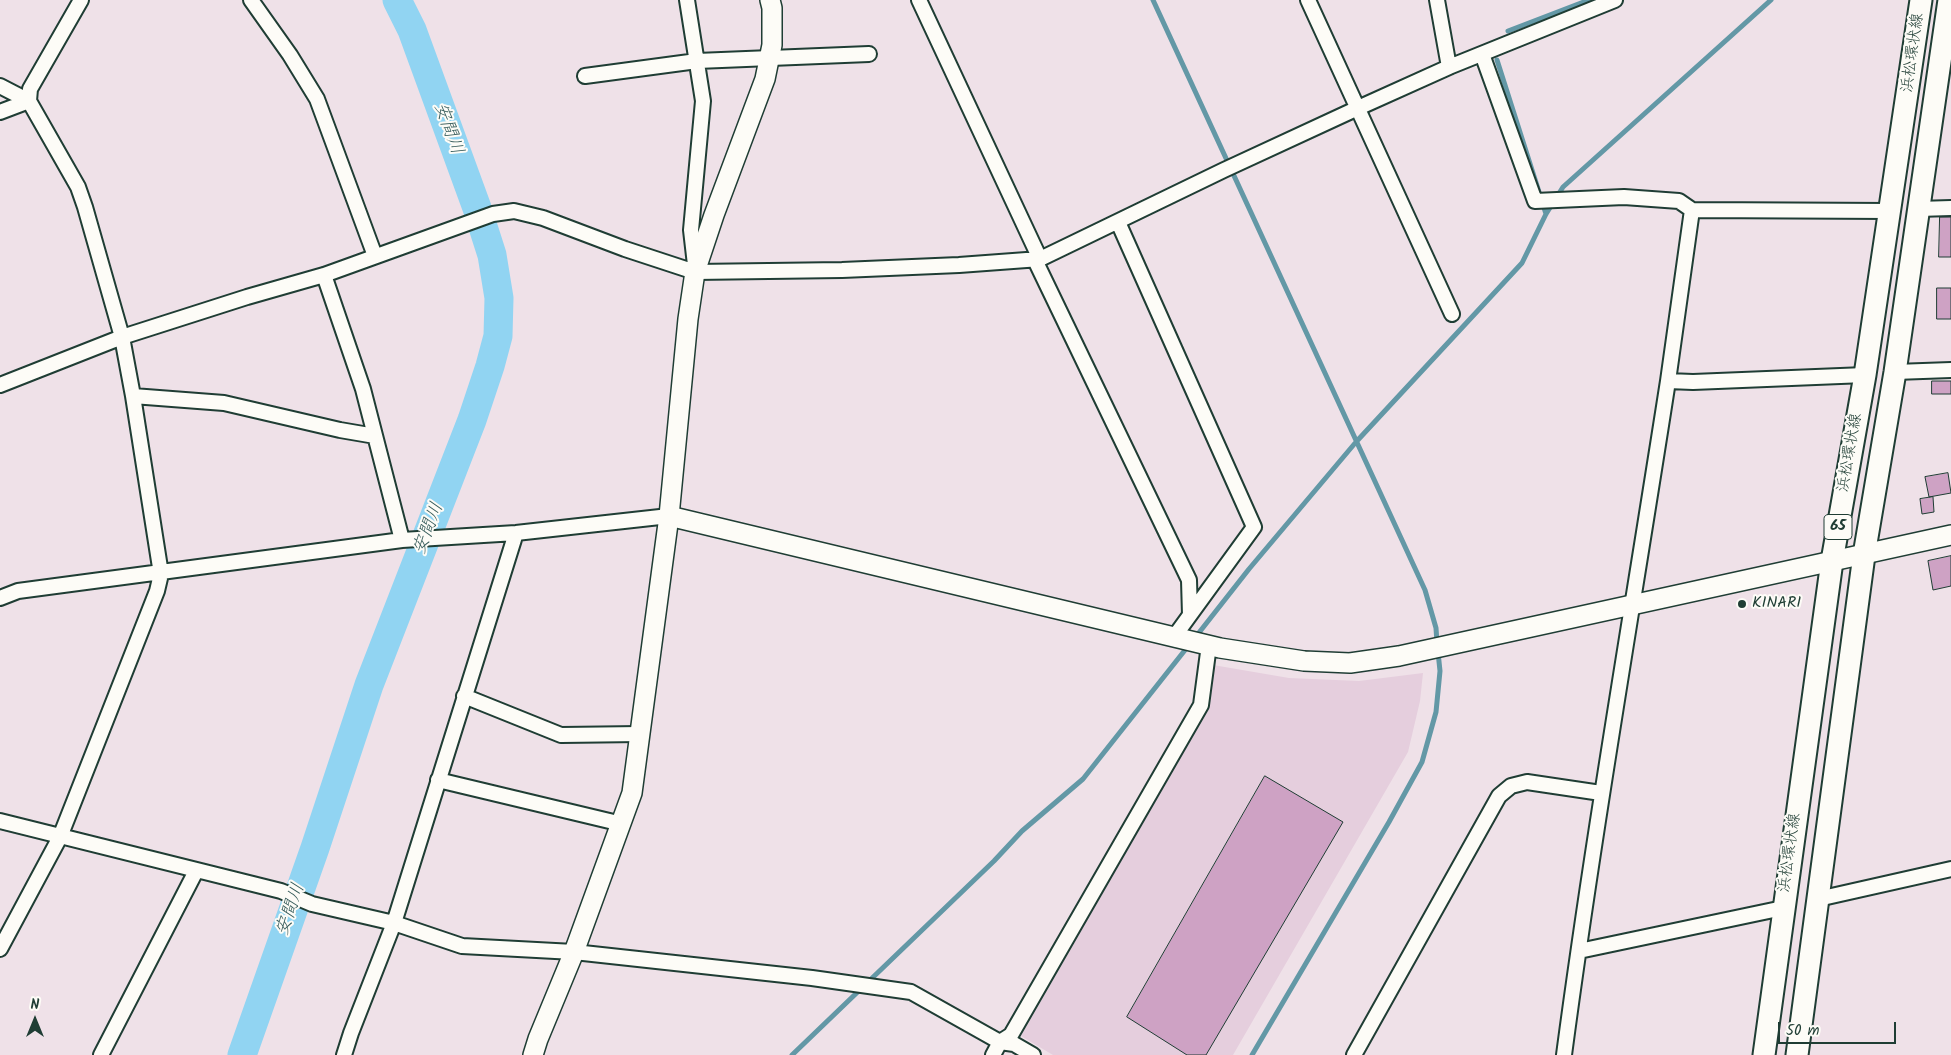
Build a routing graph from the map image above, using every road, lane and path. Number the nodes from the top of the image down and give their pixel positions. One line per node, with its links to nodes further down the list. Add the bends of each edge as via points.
1 (80, 0): 18 (street, via 30,89)
2 (251, 0): 26 (street, via 317,99)
3 (687, 0): 14 (street)
4 (770, 0): 13 (street, via 772,45)
5 (919, 0): 27 (street)
6 (1308, 0): 19 (street)
7 (1438, 0): 15 (street)
8 (1614, 0): 12 (street)
9 (1921, 0): 24 (main road, 浜松環状線 / 65)
10 (1949, 6): 22 (main road, 浜松環状線 / 65)
11 (869, 54): 13 (street)
12 (1482, 54): 15 (street); 23 (street, via 1535,201 1624,197 1679,202)
13 (769, 59): 14 (street); 28 (street, via 765,80)
14 (697, 61): 16 (street); 28 (street, via 703,100 691,230)
15 (1449, 67): 19 (street)
16 (585, 76)
17 (0, 86): 18 (street)
18 (29, 101): 20 (street); 31 (street, via 78,187)
19 (1358, 108): 25 (street); 30 (street)
20 (0, 112)
21 (1951, 208): 22 (street)
22 (1918, 209): 33 (main road, 浜松環状線 / 65)
23 (1692, 210): 24 (street); 35 (street)
24 (1891, 211): 34 (main road, 浜松環状線 / 65)
25 (1118, 222): 27 (street); 48 (street, via 1254,527)
26 (374, 256): 28 (street, via 493,214 514,211 544,218); 29 (street)
27 (1037, 260): 28 (street, via 842,270); 48 (street, via 1189,580)
28 (696, 272): 39 (street, via 688,319)
29 (324, 275): 31 (street); 38 (street, via 363,389)
30 (1452, 314)
31 (122, 337): 36 (street); 37 (street)
32 (1951, 370): 33 (street)
33 (1896, 372): 43 (main road, 浜松環状線 / 65)
34 (1865, 376): 35 (street); 44 (main road, 浜松環状線 / 65)
35 (1668, 381): 47 (street)
36 (0, 385)
37 (133, 396): 38 (street, via 224,403); 45 (street)
38 (375, 436): 42 (street)
39 (669, 516): 40 (street); 49 (street); 52 (street)
40 (516, 533): 42 (street); 51 (street)
41 (1951, 535): 43 (street)
42 (402, 540): 45 (street)
43 (1864, 555): 44 (street); 60 (main road, 浜松環状線 / 65)
44 (1832, 561): 47 (street); 61 (main road, 浜松環状線 / 65)
45 (161, 574): 46 (street, via 18,591); 57 (street)
46 (0, 598)
47 (1633, 604): 50 (street, via 1399,656 1350,663 1304,661); 54 (street)
48 (1190, 615): 49 (street)
49 (1177, 638): 50 (street)
50 (1206, 644): 66 (street, via 1202,705 1012,1035)
51 (464, 696): 52 (street, via 561,735); 53 (street)
52 (640, 734): 56 (street, via 632,794)
53 (438, 780): 56 (street); 62 (street)
54 (1601, 793): 64 (street); 72 (street, via 1527,782 1511,786 1499,796)
55 (0, 821): 57 (street)
56 (622, 824): 65 (street)
57 (60, 837): 59 (street); 63 (street)
58 (1951, 870): 60 (street)
59 (196, 871): 62 (street); 67 (street)
60 (1818, 899): 75 (main road, 浜松環状線 / 65)
61 (1783, 908): 64 (street); 74 (main road, 浜松環状線 / 65)
62 (394, 923): 65 (street, via 462,946); 68 (street)
63 (0, 949)
64 (1579, 951): 73 (street)
65 (574, 952): 66 (street, via 911,992); 69 (street)
66 (1000, 1042): 70 (street); 71 (street, via 1014,1044)
67 (100, 1055)
68 (344, 1055)
69 (533, 1055)
70 (993, 1055)
71 (1033, 1055)
72 (1354, 1055)
73 (1564, 1055)
74 (1764, 1055)
75 (1797, 1055)

